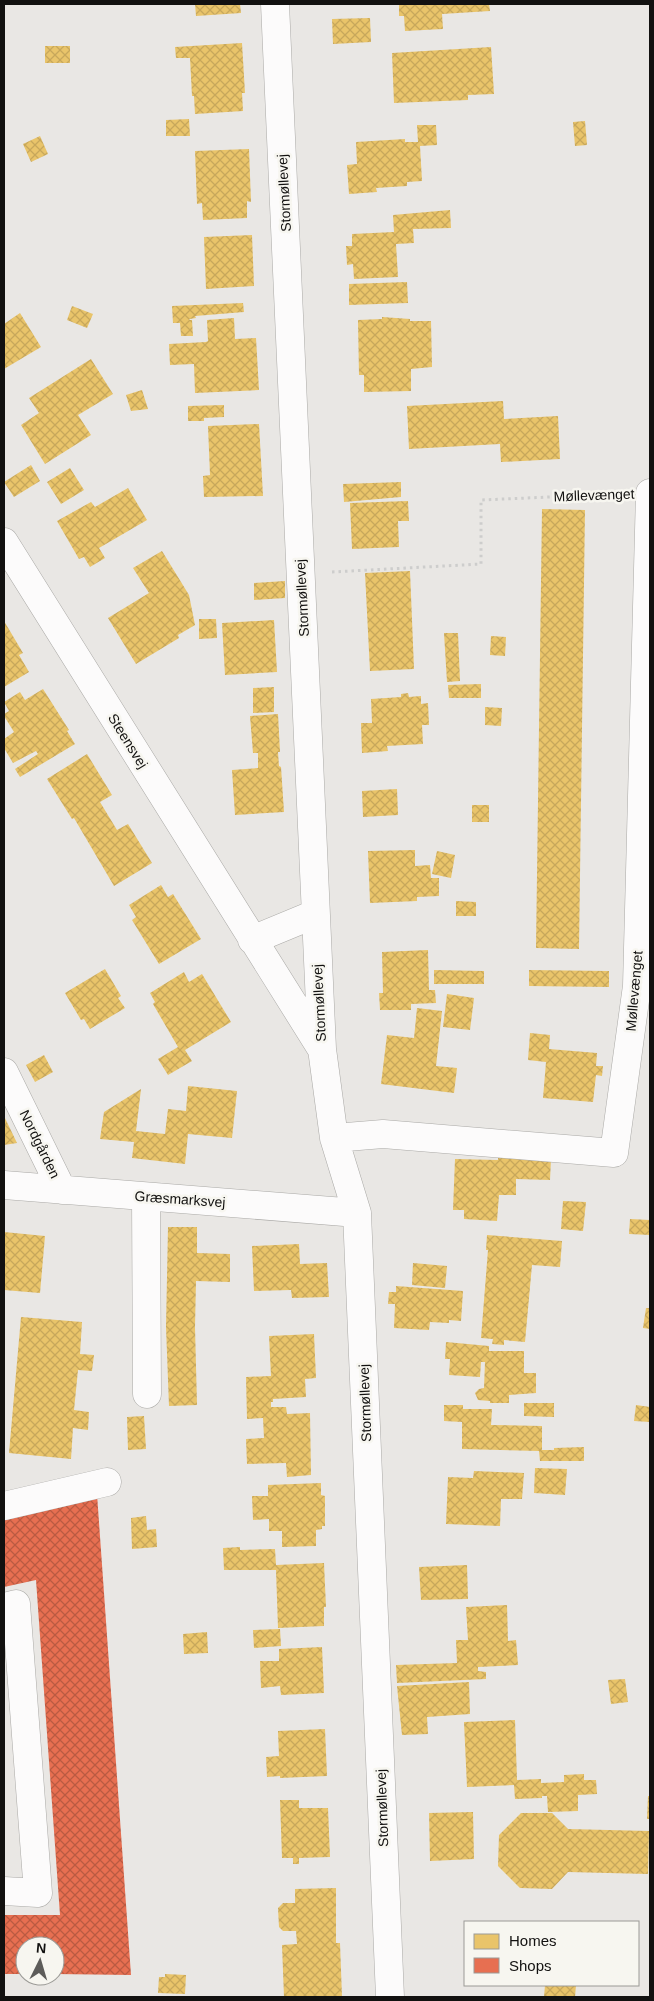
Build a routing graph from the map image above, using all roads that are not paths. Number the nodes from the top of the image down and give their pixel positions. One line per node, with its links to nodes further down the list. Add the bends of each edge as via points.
1 (275, 4): 4 (street, Stormøllevej)
2 (650, 493): 8 (street, Møllevænget, via 637,986 614,1153 383,1134)
3 (4, 542): 5 (street, Steensvej)
4 (316, 914): 5 (street); 6 (street, Stormøllevej)
5 (252, 940): 6 (street, Steensvej)
6 (322, 1049): 8 (street, Stormøllevej)
7 (4, 1072): 10 (street, Nordgården)
8 (334, 1138): 12 (street, Stormøllevej)
9 (4, 1185): 10 (street, Græsmarksvej)
10 (62, 1190): 11 (street, Græsmarksvej)
11 (146, 1196): 12 (street, Græsmarksvej); 13 (street)
12 (357, 1213): 18 (street, Stormøllevej)
13 (147, 1394)
14 (107, 1482): 15 (street)
15 (4, 1506)
16 (4, 1607): 17 (street, via 16,1604 38,1893)
17 (4, 1890)
18 (390, 1997)

